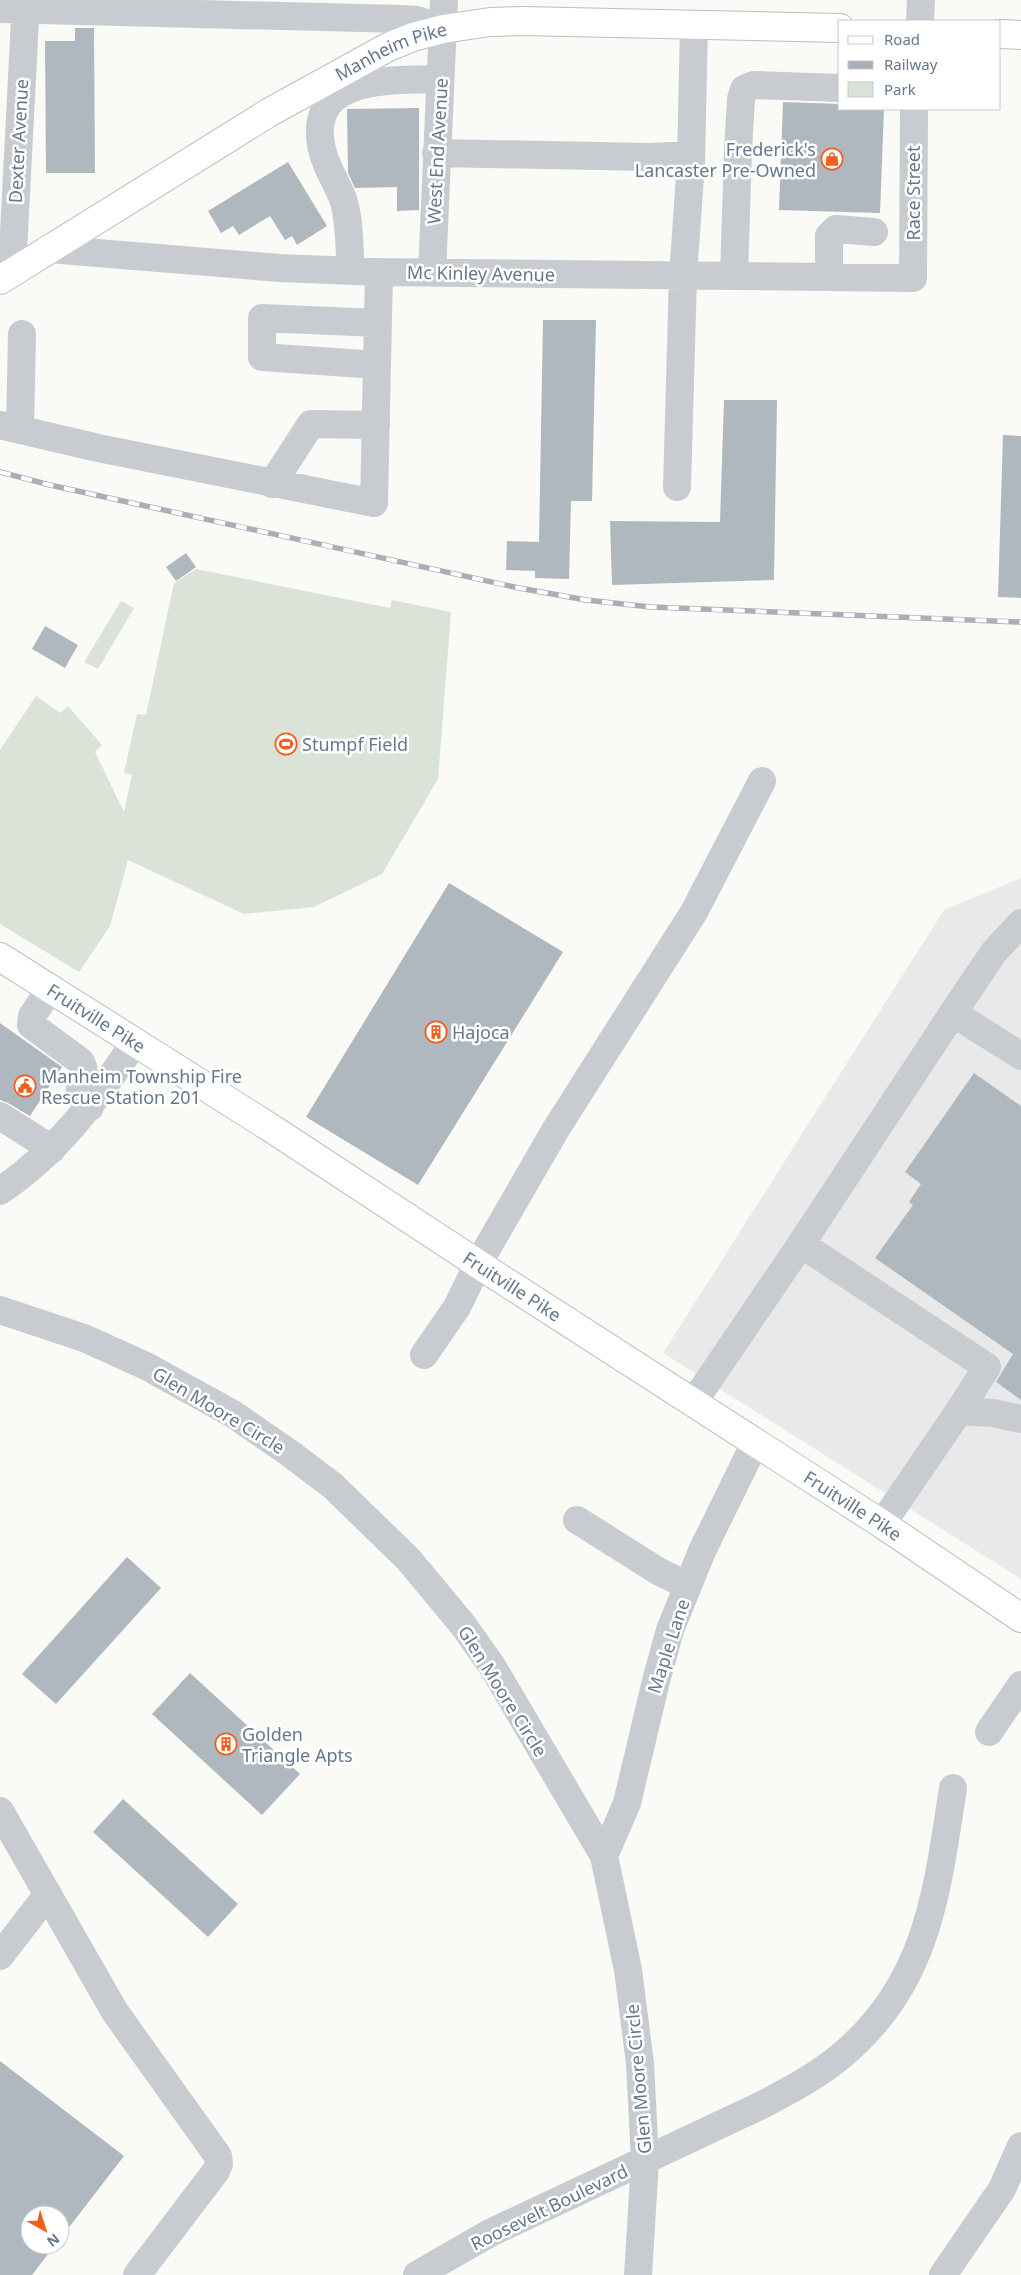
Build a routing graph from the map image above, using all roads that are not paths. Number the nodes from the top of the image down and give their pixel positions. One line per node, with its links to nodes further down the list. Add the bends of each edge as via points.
1 (444, 0): 8 (street, West End Avenue)
2 (921, 0): 5 (street)
3 (17, 6): 4 (street); 21 (street, Dexter Avenue)
4 (178, 7): 8 (street, via 417,20)
5 (920, 20)
6 (694, 25): 7 (main road, Manheim Pike); 8 (main road, Manheim Pike, via 522,21); 15 (street)
7 (838, 28)
8 (443, 29): 11 (street, West End Avenue); 17 (main road, Manheim Pike, via 388,47 303,93)
9 (1001, 34): 10 (main road)
10 (1021, 35)
11 (440, 79): 14 (street, West End Avenue); 18 (street, via 379,80 337,96 326,108 321,124 323,153 344,200)
12 (838, 88): 23 (street, via 753,85 744,89 739,134)
13 (914, 110): 25 (street, Race Street)
14 (436, 152): 15 (street); 20 (street, West End Avenue)
15 (691, 155): 22 (street)
16 (874, 232): 24 (street, via 836,229 829,236)
17 (49, 250): 18 (street, Mc Kinley Avenue); 21 (main road, Manheim Pike)
18 (351, 271): 19 (street, Mc Kinley Avenue)
19 (379, 272): 20 (street, Mc Kinley Avenue); 26 (street)
20 (432, 273): 22 (street, Mc Kinley Avenue)
21 (6, 276)
22 (684, 276): 23 (street, Mc Kinley Avenue); 32 (street)
23 (734, 276): 24 (street, Mc Kinley Avenue)
24 (830, 277): 25 (street, Mc Kinley Avenue)
25 (913, 278)
26 (378, 323): 28 (street); 28 (street, via 262,318 262,358)
27 (22, 334): 30 (street)
28 (377, 365): 29 (street)
29 (376, 425): 31 (street, via 311,424); 31 (street, via 374,503)
30 (10, 427): 31 (street)
31 (272, 484)
32 (677, 487)
33 (762, 781): 45 (street, via 694,912 556,1129)
34 (1021, 923): 37 (street, via 994,952)
35 (0, 957): 36 (main road, Fruitville Pike)
36 (50, 989): 38 (main road, Fruitville Pike); 40 (street, via 32,1016 31,1025 82,1064 83,1076 78,1092)
37 (953, 1013): 39 (street); 44 (street)
38 (135, 1042): 40 (street); 45 (main road, Fruitville Pike)
39 (1021, 1056)
40 (90, 1107): 42 (street)
41 (0, 1116): 42 (street)
42 (52, 1149): 43 (street)
43 (0, 1191)
44 (801, 1244): 48 (street); 49 (street, via 987,1367)
45 (478, 1264): 47 (street, via 457,1307); 48 (main road, Fruitville Pike)
46 (0, 1310): 60 (street, Glen Moore Circle, via 84,1338 186,1387 288,1452 333,1486 408,1560 463,1625 501,1682)
47 (424, 1355)
48 (693, 1403): 51 (main road, Fruitville Pike)
49 (959, 1411): 50 (street); 53 (street)
50 (1021, 1419)
51 (756, 1444): 53 (main road, Fruitville Pike); 54 (street, Maple Lane)
52 (577, 1520): 54 (street, via 658,1572)
53 (882, 1524): 55 (main road, Fruitville Pike)
54 (688, 1586): 60 (street, Maple Lane, via 670,1630 626,1803)
55 (1021, 1618)
56 (1021, 1686): 57 (street)
57 (989, 1732)
58 (953, 1788): 64 (street, Roosevelt Boulevard, via 930,1918 918,1953 880,2016 840,2057 804,2083)
59 (0, 1810): 61 (street)
60 (604, 1856): 64 (street, Glen Moore Circle, via 628,1970 640,2063)
61 (48, 1894): 62 (street); 65 (street, via 115,2012 218,2156 216,2171)
62 (0, 1956)
63 (1021, 2146): 68 (street, via 1002,2189)
64 (646, 2161): 66 (street, Roosevelt Boulevard, via 490,2233); 67 (street, Glen Moore Circle)
65 (137, 2275)
66 (417, 2275)
67 (638, 2275)
68 (943, 2275)

